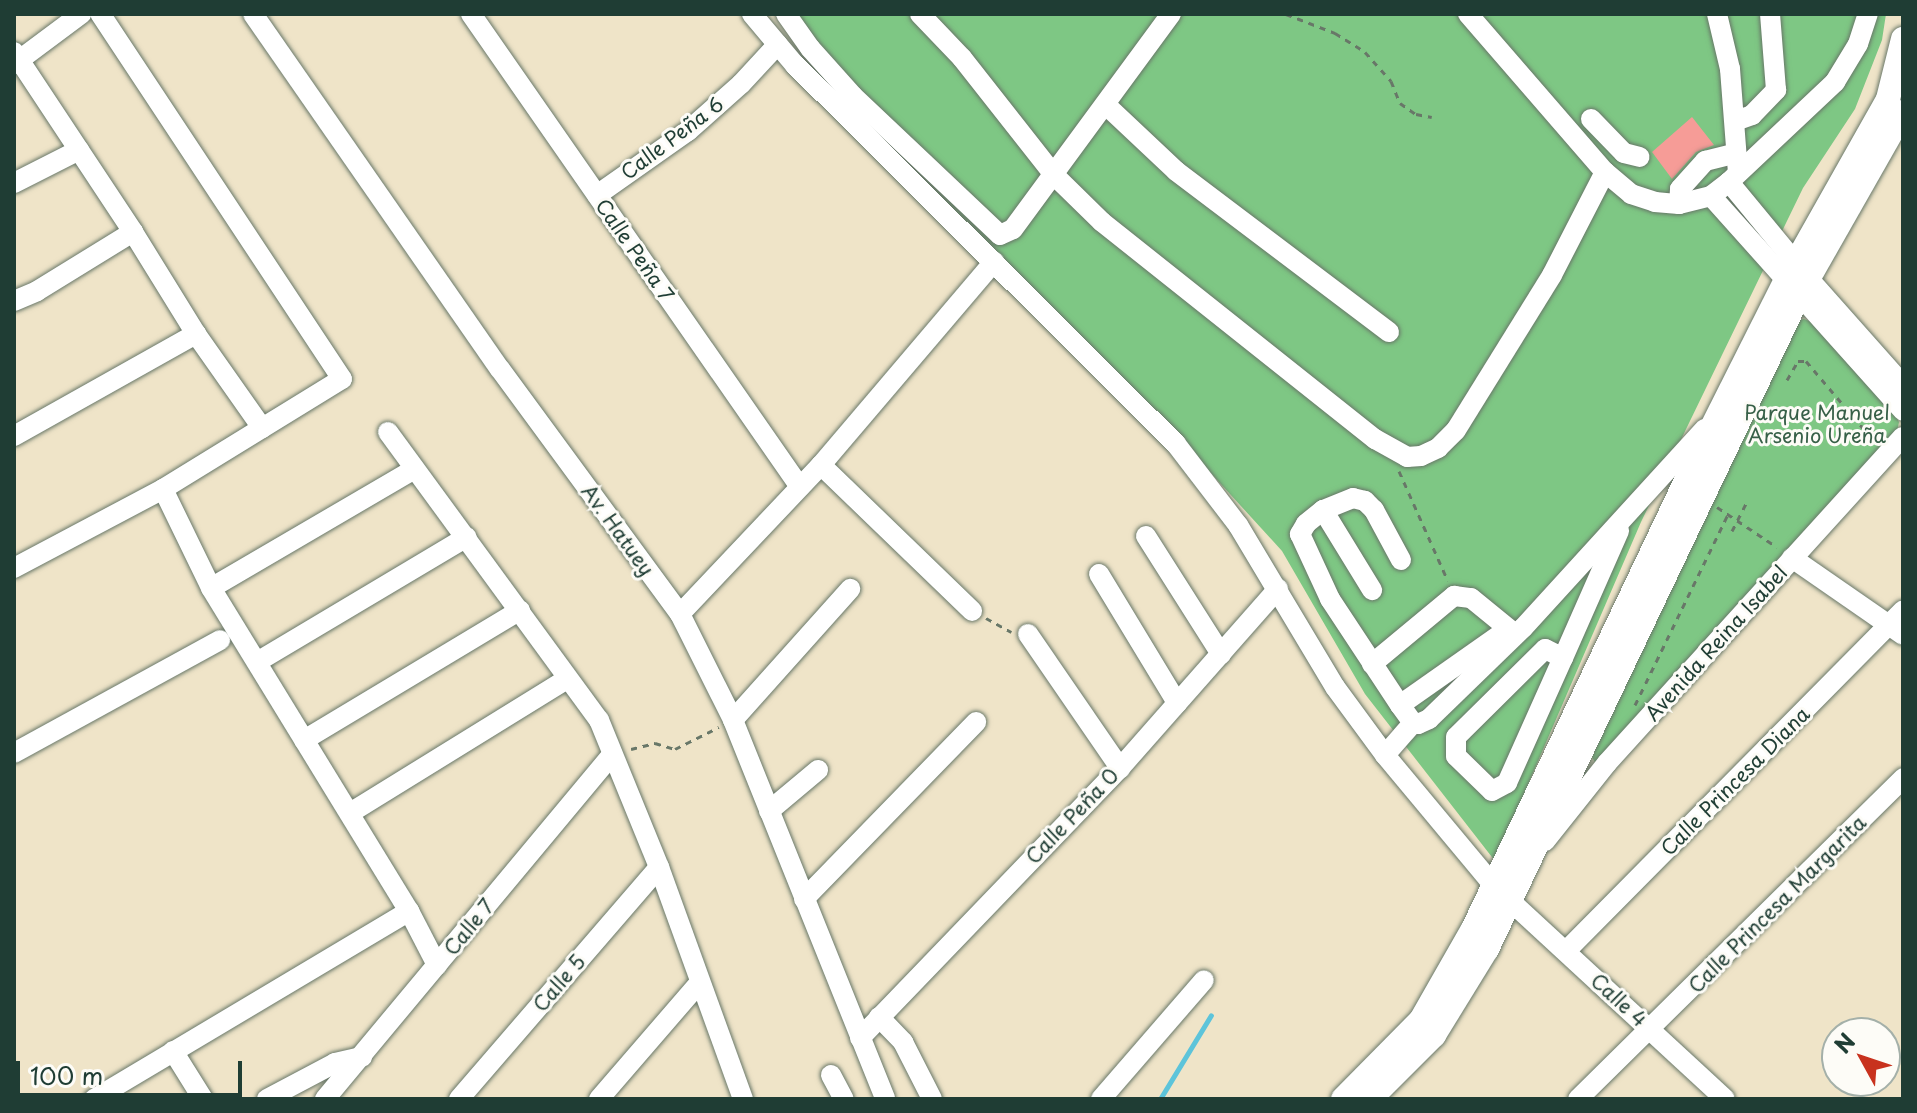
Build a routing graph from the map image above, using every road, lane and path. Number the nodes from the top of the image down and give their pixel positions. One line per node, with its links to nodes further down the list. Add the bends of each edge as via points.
1 (81, 14): 16 (street)
2 (100, 14): 41 (street, via 342,379)
3 (253, 14): 71 (street, Av. Hatuey, via 500,369)
4 (471, 14): 28 (street, Calle Peña 7)
5 (752, 14): 15 (street, Calle 4)
6 (786, 14): 26 (street, via 853,96 991,230 1006,235 1013,229)
7 (920, 14): 26 (street, via 962,58)
8 (1171, 14): 17 (street)
9 (1286, 14): 19 (path, via 1335,33 1365,52 1391,81 1400,103)
10 (1468, 14): 25 (street)
11 (1717, 14): 21 (street)
12 (1770, 14): 21 (street, via 1776,90 1752,115)
13 (1868, 14): 24 (street, via 1858,44 1835,82)
14 (1903, 39): 33 (main road, via 1888,99)
15 (778, 44): 28 (street, Calle Peña 6, via 688,131); 32 (street, Calle 4)
16 (16, 59): 22 (street)
17 (1106, 105): 26 (street); 35 (street, via 1176,171)
18 (1903, 112): 33 (main road)
19 (1432, 117)
20 (1591, 119): 23 (street, via 1624,153)
21 (1735, 121): 24 (street)
22 (79, 150): 27 (street); 31 (street)
23 (1640, 157)
24 (1734, 170): 29 (street); 30 (street, via 1705,161 1680,189); 33 (street)
25 (1605, 172): 30 (street, via 1631,194); 45 (street, via 1552,275 1456,430 1421,456 1407,457)
26 (1054, 175): 45 (street, via 1159,270)
27 (14, 183)
28 (597, 195): 49 (street, Calle Peña 7)
29 (1711, 196): 30 (street); 33 (street)
30 (1679, 204)
31 (133, 232): 34 (street); 36 (street)
32 (994, 262): 47 (street); 66 (street, Calle 4, via 1176,444 1212,487)
33 (1796, 280): 38 (street); 39 (main road); 40 (street); 51 (main road)
34 (14, 301)
35 (1389, 332)
36 (196, 334): 41 (street); 43 (street)
37 (1787, 380): 46 (path, via 1798,361 1806,361)
38 (1903, 385)
39 (1721, 410): 55 (street); 98 (main road)
40 (1903, 411)
41 (262, 428): 50 (street)
42 (388, 432): 48 (street)
43 (14, 436)
44 (1903, 437): 46 (street, Avenida Reina Isabel)
45 (1390, 449): 68 (path)
46 (1886, 455): 60 (street, Avenida Reina Isabel)
47 (821, 465): 49 (street); 70 (street)
48 (415, 469): 59 (street); 64 (street)
49 (800, 487): 71 (street)
50 (163, 489): 62 (street); 64 (street)
51 (1701, 495): 54 (path); 96 (main road)
52 (1747, 502): 56 (path)
53 (1323, 510): 61 (street, via 1353,498 1365,501); 67 (street); 79 (street, via 1306,524 1302,544)
54 (1728, 514): 56 (path); 83 (path)
55 (1626, 516): 73 (street); 77 (street)
56 (1737, 520): 57 (path); 60 (path)
57 (1732, 531)
58 (1146, 536): 76 (street)
59 (467, 537): 69 (street); 78 (street)
60 (1792, 558): 72 (street); 96 (street, Avenida Reina Isabel, via 1607,763)
61 (1401, 560)
62 (14, 568)
63 (1099, 574): 81 (street)
64 (211, 588): 78 (street)
65 (850, 589): 84 (street)
66 (1278, 589): 76 (street, Calle Peña 0); 90 (street, Calle 4, via 1305,639)
67 (1372, 590)
68 (1454, 596): 73 (street, via 1471,598); 79 (street)
69 (520, 610): 80 (street); 87 (street)
70 (972, 611): 74 (path, via 1020,637)
71 (680, 614): 84 (street, Av. Hatuey)
72 (1898, 623): 101 (street, Calle Princesa Diana)
73 (1511, 632): 82 (street); 86 (street, via 1429,719)
74 (1028, 634): 91 (street)
75 (220, 640): 88 (street)
76 (1221, 654): 81 (street, Calle Peña 0)
77 (1563, 658): 77 (street, via 1507,783 1492,791 1456,756 1456,737 1545,649)
78 (257, 662): 87 (street)
79 (1372, 664): 82 (street)
80 (567, 679): 89 (street, via 599,720); 95 (street)
81 (1177, 703): 91 (street, Calle Peña 0)
82 (1400, 705): 86 (street)
83 (1634, 707)
84 (733, 720): 89 (path, via 675,749 655,743); 94 (street, Av. Hatuey)
85 (976, 722): 99 (street)
86 (1413, 723): 90 (street)
87 (304, 740): 95 (street)
88 (14, 753)
89 (612, 754): 97 (street); 102 (street, Calle 7)
90 (1385, 755): 98 (street, Calle 4)
91 (1120, 768): 105 (street, Calle Peña 0)
92 (818, 770): 94 (street)
93 (1903, 778): 106 (street, Calle Princesa Margarita)
94 (769, 811): 99 (street, Av. Hatuey)
95 (350, 813): 100 (street)
96 (1535, 854): 98 (main road)
97 (659, 867): 104 (street); 116 (street, Calle 5)
98 (1503, 893): 101 (street, Calle 4); 122 (main road, via 1421,1020); 123 (main road, via 1460,999 1434,1035)
99 (804, 899): 107 (street, Av. Hatuey)
100 (409, 911): 102 (street); 108 (street)
101 (1566, 951): 106 (street, Calle 4)
102 (437, 965): 109 (street, Calle 7)
103 (1204, 980): 121 (street)
104 (699, 983): 111 (street); 117 (street)
105 (879, 1017): 107 (street, Calle Peña 0); 120 (street, via 903,1042)
106 (1650, 1030): 124 (street, Calle Princesa Margarita); 125 (street, Calle 4)
107 (860, 1038): 119 (street, Av. Hatuey)
108 (173, 1051): 112 (street); 113 (street)
109 (362, 1057): 114 (street, via 335,1063); 115 (street, Calle 7)
110 (831, 1075): 118 (street)
111 (741, 1098)
112 (94, 1099)
113 (203, 1099)
114 (267, 1099)
115 (325, 1099)
116 (459, 1099)
117 (599, 1099)
118 (844, 1099)
119 (885, 1099)
120 (932, 1099)
121 (1101, 1099)
122 (1343, 1099)
123 (1370, 1099)
124 (1578, 1099)
125 (1725, 1099)

